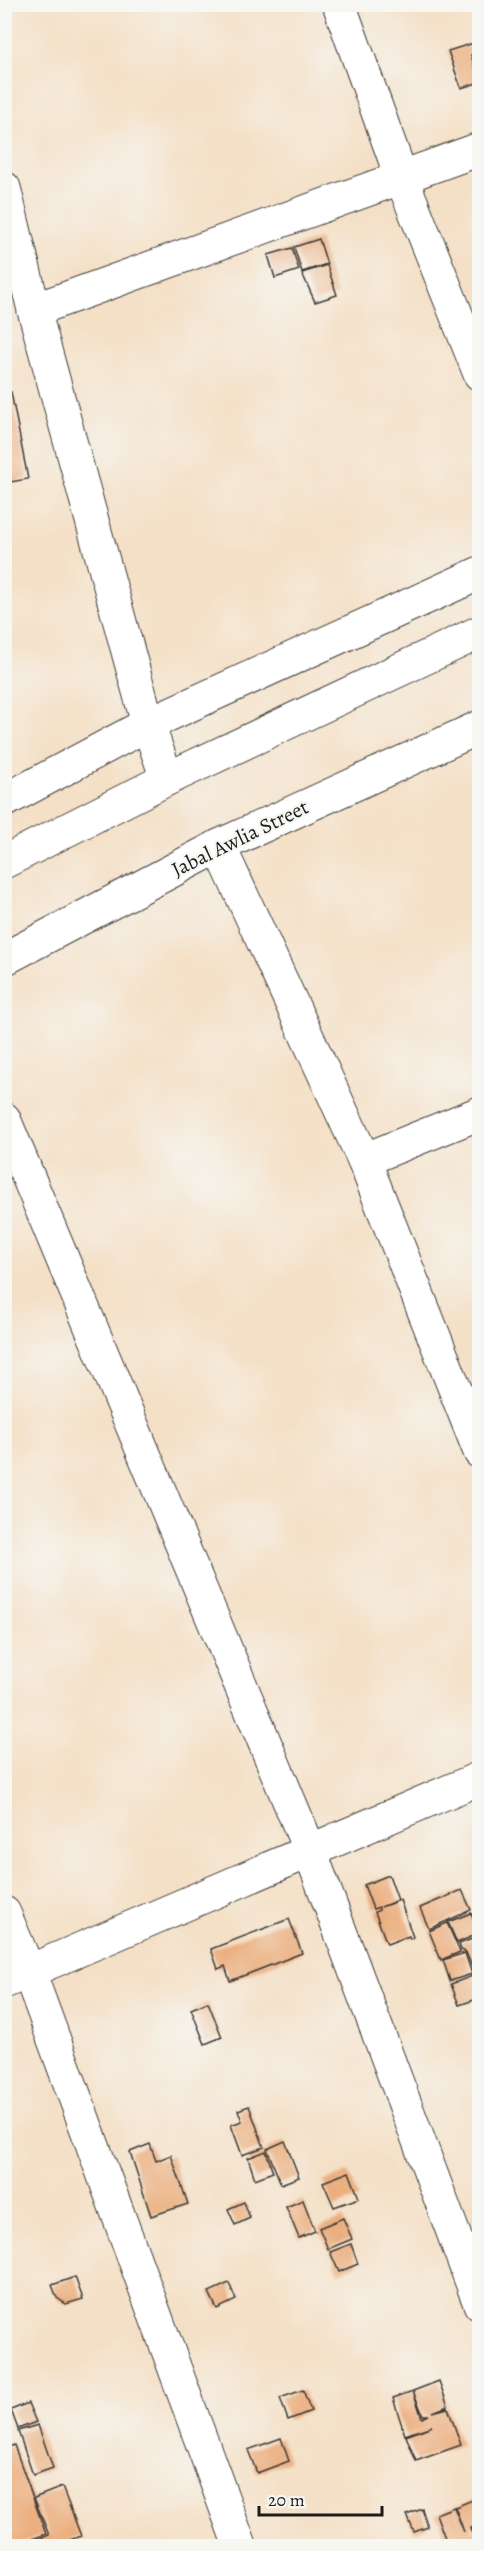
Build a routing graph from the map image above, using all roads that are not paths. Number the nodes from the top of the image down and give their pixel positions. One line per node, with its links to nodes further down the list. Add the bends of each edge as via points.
1 (339, 4): 3 (street)
2 (480, 149): 3 (street)
3 (402, 179): 6 (street); 7 (street)
4 (4, 188): 5 (street)
5 (10, 232): 6 (street)
6 (34, 310): 10 (street)
7 (480, 374)
8 (480, 573): 10 (street)
9 (480, 632): 12 (street)
10 (148, 724): 12 (street); 13 (street)
11 (480, 727): 14 (street, Jabal Awlia Street)
12 (167, 779): 15 (street)
13 (4, 801)
14 (219, 846): 16 (street, Jabal Awlia Street); 19 (street)
15 (4, 862)
16 (4, 959)
17 (480, 1113): 19 (street)
18 (4, 1119): 22 (street)
19 (364, 1160): 20 (street)
20 (478, 1445)
21 (480, 1778): 22 (street)
22 (310, 1851): 24 (street); 25 (street)
23 (4, 1913): 24 (street)
24 (17, 1977): 26 (street)
25 (480, 2304)
26 (240, 2547)

